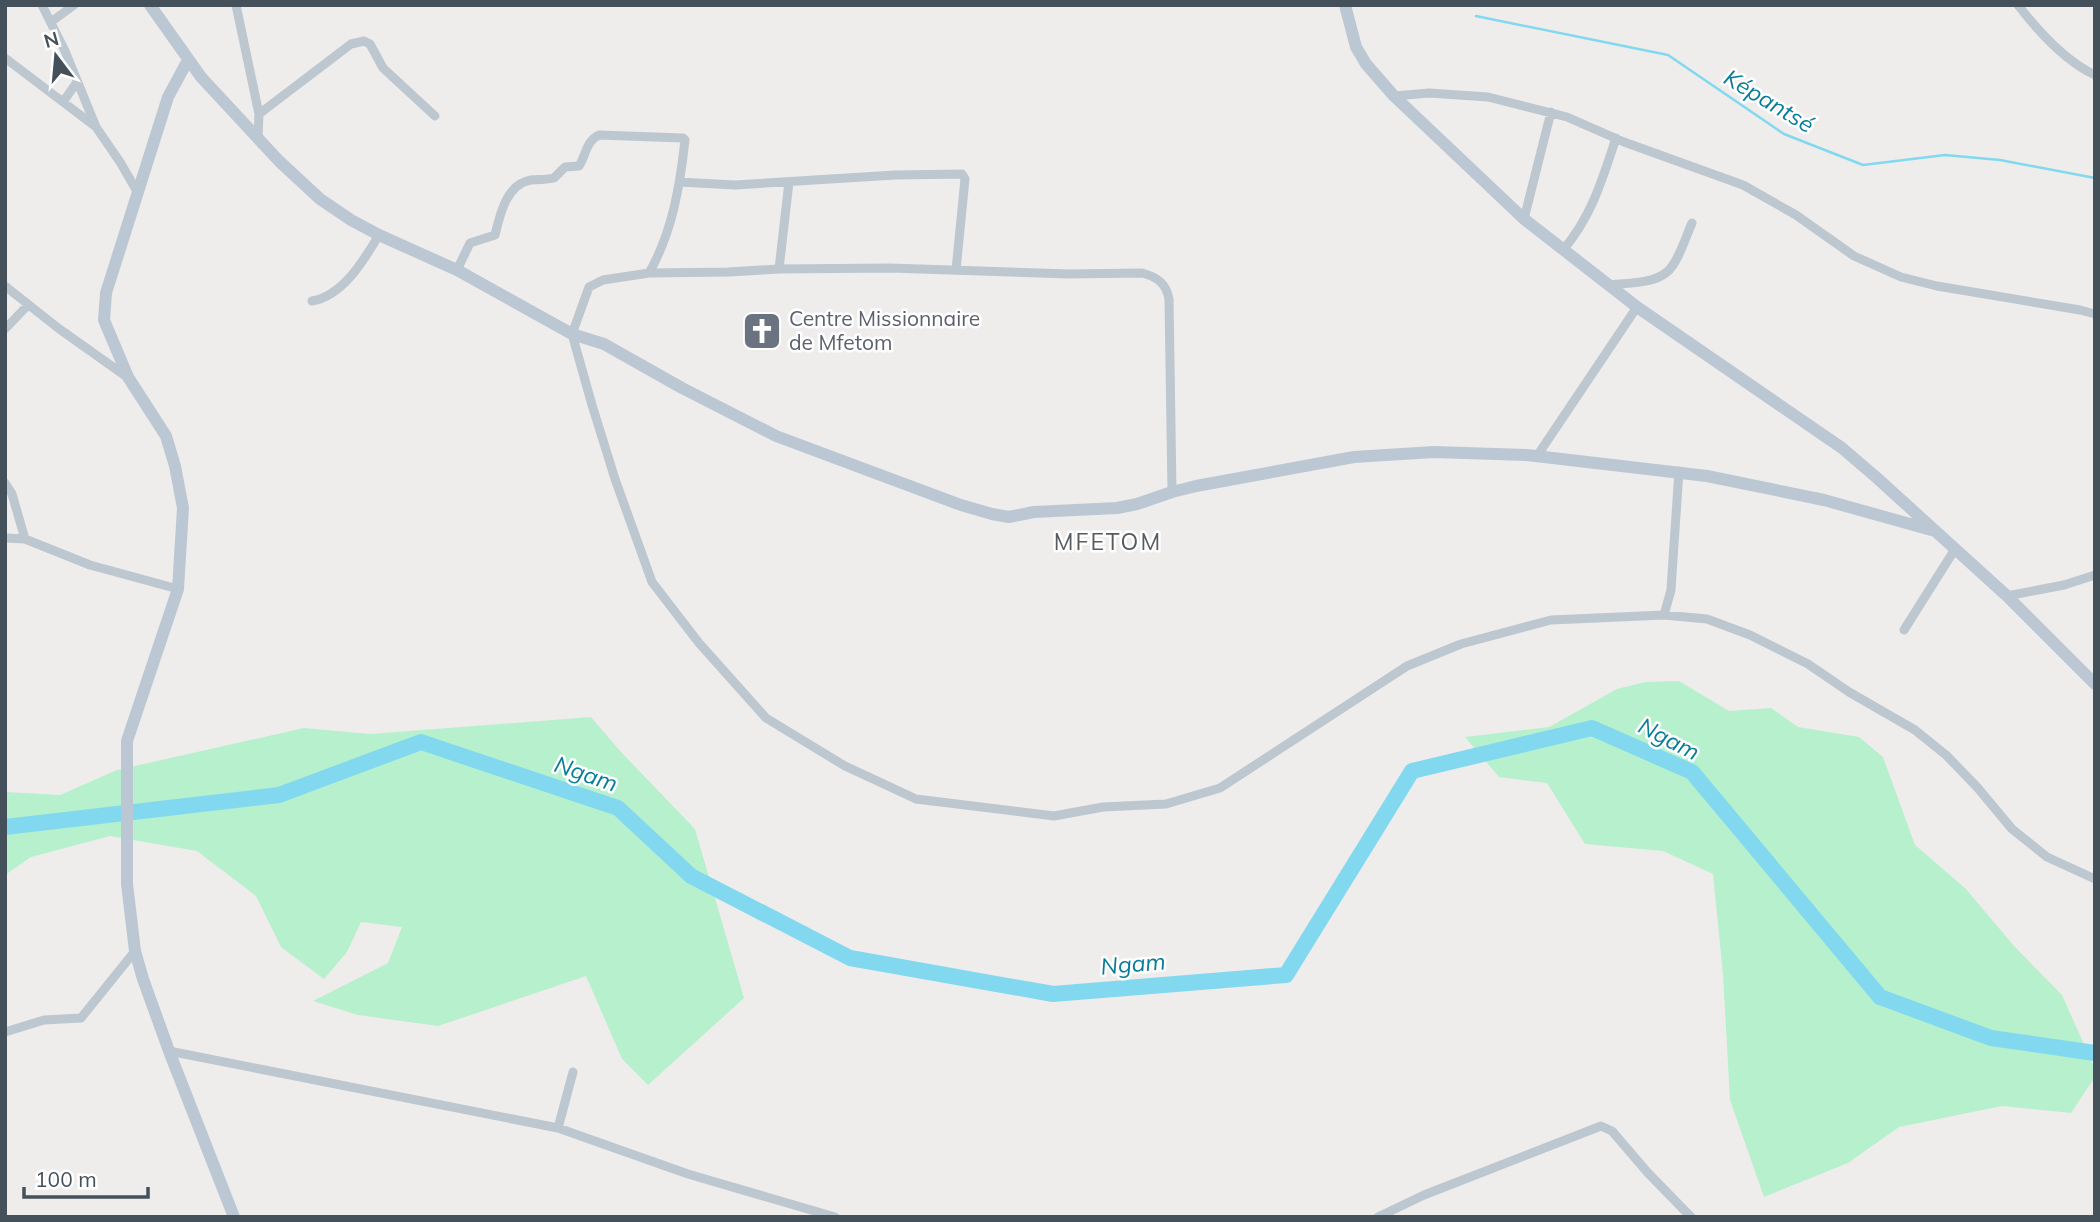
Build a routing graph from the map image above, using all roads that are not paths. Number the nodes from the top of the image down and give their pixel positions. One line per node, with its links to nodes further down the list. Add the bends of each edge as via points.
1 (74, 5): 9 (street)
2 (150, 5): 11 (street)
3 (236, 5): 8 (street)
4 (246, 5): 8 (street)
5 (1345, 5): 14 (street, via 1360,55)
6 (2018, 5): 12 (street, via 2064,53)
7 (42, 6): 9 (street)
8 (239, 16): 17 (street)
9 (51, 22): 13 (street)
10 (5, 58): 15 (street)
11 (188, 60): 20 (street); 24 (street, via 168,97)
12 (2095, 75)
13 (77, 82): 15 (street); 19 (street)
14 (1394, 96): 16 (street, via 1488,97); 25 (street)
15 (63, 102): 19 (street)
16 (1551, 112): 21 (street); 25 (street)
17 (259, 114): 18 (street, via 351,44 364,41 383,68); 20 (street)
18 (435, 116)
19 (96, 127): 24 (street)
20 (258, 137): 27 (street, via 320,200)
21 (1616, 138): 28 (street, via 1592,205); 38 (street, via 1743,185 1854,256 1900,277)
22 (679, 182): 23 (street); 30 (street, via 683,138 599,135 588,144 579,166 565,167 554,178 529,180 514,189 500,212 495,235 470,243); 32 (street, via 662,251)
23 (789, 182): 29 (street); 31 (street, via 962,174)
24 (139, 194): 41 (street, via 106,293 104,320)
25 (1524, 219): 28 (street)
26 (1692, 223): 33 (street, via 1665,274)
27 (379, 235): 30 (street); 35 (street, via 335,291)
28 (1563, 250): 33 (street)
29 (779, 269): 31 (street); 32 (street)
30 (457, 270): 40 (street)
31 (956, 270): 45 (street, via 1142,273 1161,282 1169,299)
32 (649, 273): 40 (street, via 596,282 589,288)
33 (1608, 285): 37 (street)
34 (5, 286): 36 (street)
35 (312, 301)
36 (28, 305): 39 (street); 41 (street)
37 (1637, 307): 42 (street); 46 (street, via 1842,448)
38 (2095, 314)
39 (5, 329)
40 (572, 334): 45 (street, via 604,344 776,436 992,514 1009,517 1117,508); 53 (street, via 615,479 652,582 766,718 845,766 916,799 1054,816 1103,807 1166,804 1220,788 1407,666 1461,645 1551,620)
41 (128, 377): 51 (street, via 166,436 175,466 183,508)
42 (1537, 456): 43 (street); 45 (street, via 1433,452 1354,457)
43 (1679, 471): 46 (street, via 1824,499); 53 (street, via 1671,590)
44 (5, 482): 48 (street)
45 (1171, 492)
46 (1935, 531): 49 (street)
47 (5, 538): 48 (street)
48 (25, 539): 51 (street, via 90,565)
49 (1955, 550): 52 (street); 54 (street)
50 (2095, 575): 52 (street)
51 (178, 589): 57 (street, via 127,741 127,884)
52 (2007, 596): 55 (street)
53 (1664, 615): 56 (street, via 1707,619 1808,664 1915,730 1962,771 2012,829 2047,857)
54 (1904, 630)
55 (2095, 684)
56 (2095, 879)
57 (135, 951): 58 (street, via 80,1018 44,1020); 59 (street)
58 (5, 1031)
59 (169, 1051): 61 (street); 62 (street)
60 (573, 1072): 61 (street)
61 (558, 1128): 63 (street, via 688,1174)
62 (234, 1217)
63 (835, 1217)
64 (1378, 1217): 65 (street, via 1601,1126 1612,1131)
65 (1691, 1217)

